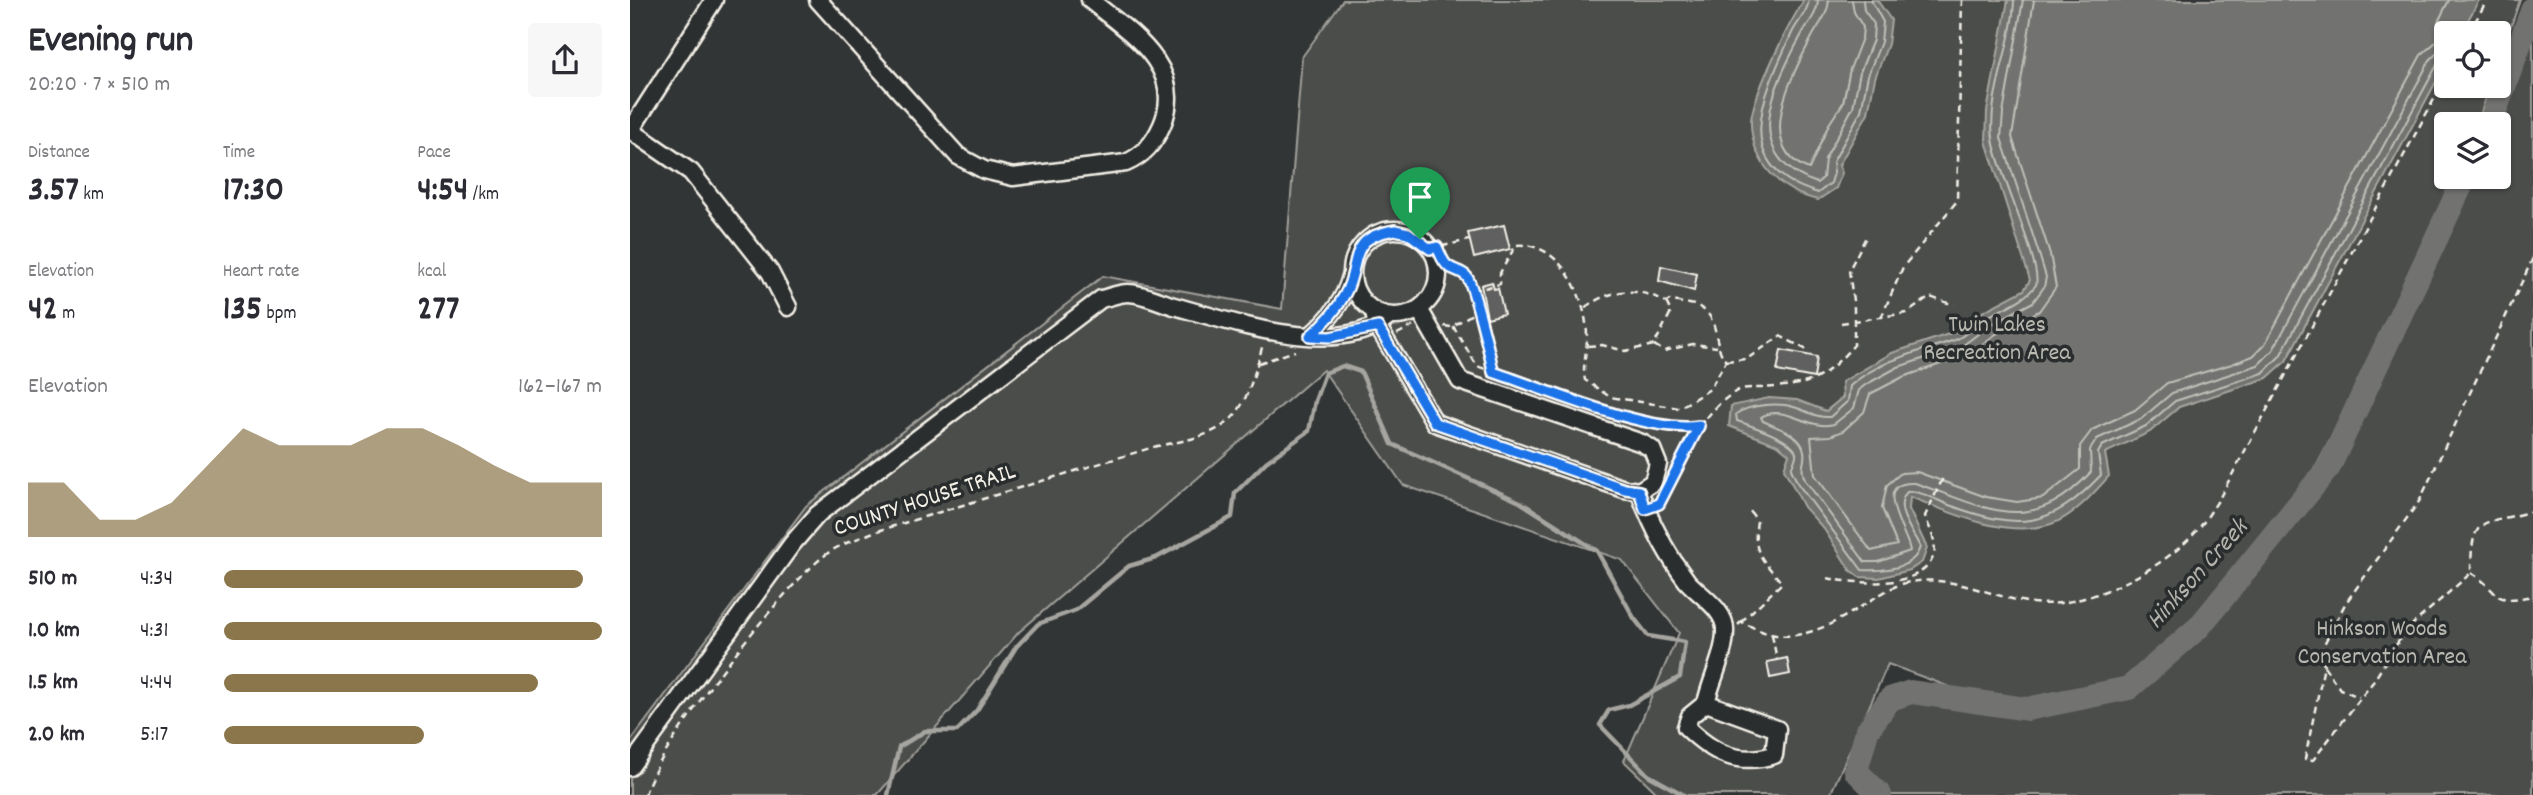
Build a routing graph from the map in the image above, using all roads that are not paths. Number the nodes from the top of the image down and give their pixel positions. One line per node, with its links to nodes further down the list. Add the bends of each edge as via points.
1 (714, 0): 4 (street)
2 (818, 0): 3 (street, via 958,156 984,170 1013,177 1126,163 1141,156 1157,136 1170,94 1163,68)
3 (1090, 0)
4 (630, 131): 6 (street, via 691,172 770,272)
5 (1352, 274): 7 (street, via 1360,248 1381,232 1408,233 1433,245 1435,288); 8 (street, via 1362,301); 9 (street, via 1347,292)
6 (788, 307)
7 (1419, 309): 8 (street); 10 (street, via 1460,381 1652,449 1657,474)
8 (1384, 321): 9 (street, via 1330,337); 10 (street, via 1435,423)
9 (1310, 336): 12 (street, via 1267,331 1129,293 1101,299 818,514)
10 (1639, 491): 11 (street, via 1687,580 1724,619 1726,632)
11 (1706, 703): 11 (street, via 1690,716 1686,727 1698,739 1740,761 1774,755 1777,729)
12 (630, 767)

